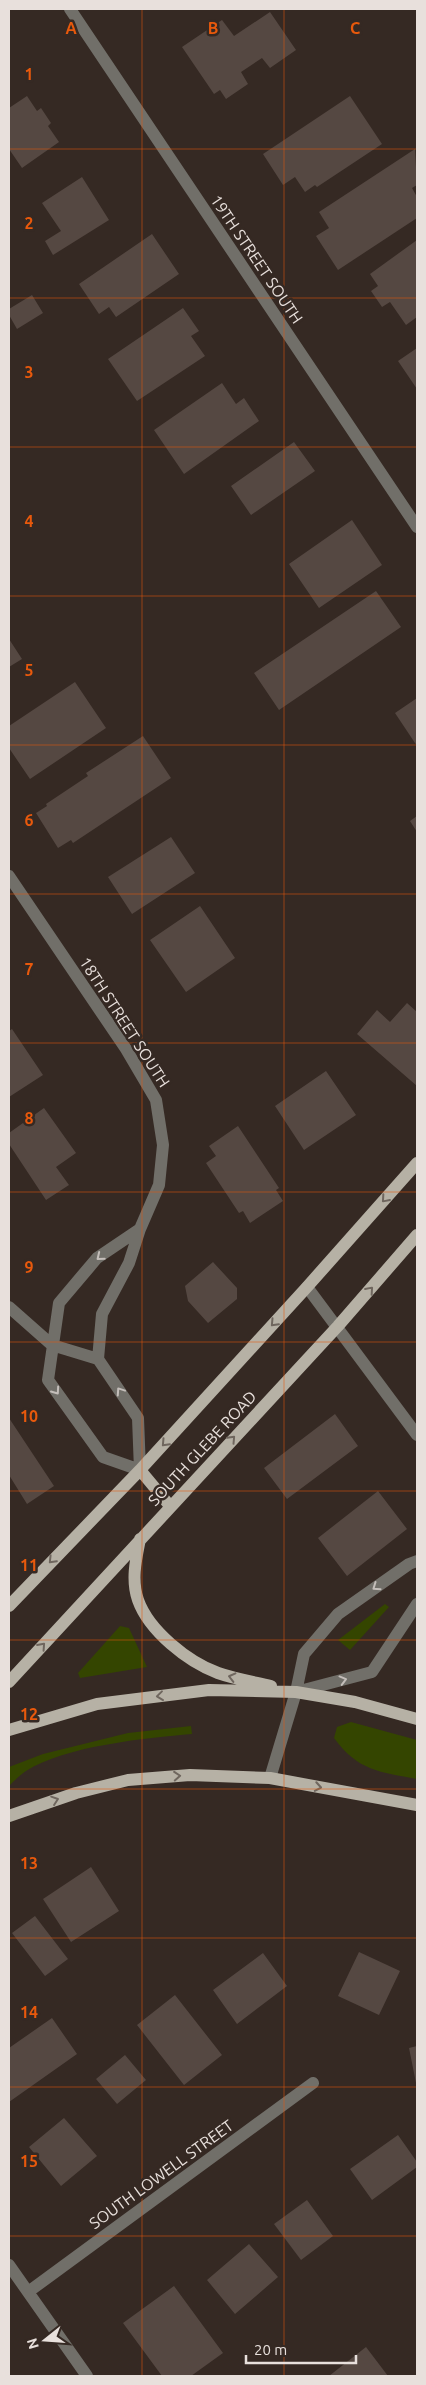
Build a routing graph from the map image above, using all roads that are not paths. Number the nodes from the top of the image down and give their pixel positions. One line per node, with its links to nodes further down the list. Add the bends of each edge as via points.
1 (70, 9): 2 (street, 19TH STREET SOUTH)
2 (417, 527)
3 (9, 876): 5 (street, 18TH STREET SOUTH, via 126,1049 156,1100 163,1145 159,1185)
4 (417, 1163): 7 (main road, SOUTH GLEBE ROAD, one-way to 7)
5 (140, 1229): 10 (street, one-way to 10, via 97,1258 59,1304); 11 (street, 18TH STREET SOUTH, via 129,1263 102,1314)
6 (417, 1235): 9 (main road, SOUTH GLEBE ROAD, one-way to 6)
7 (307, 1287): 9 (street); 13 (main road, SOUTH GLEBE ROAD, one-way to 13)
8 (9, 1307): 10 (street)
9 (338, 1326): 12 (street); 14 (main road, SOUTH GLEBE ROAD, one-way to 9)
10 (52, 1345): 11 (street); 13 (street, one-way to 13, via 48,1380 103,1458)
11 (98, 1359): 13 (street, one-way to 11, via 138,1418)
12 (417, 1435)
13 (140, 1470): 14 (main road); 18 (main road, SOUTH GLEBE ROAD, one-way to 18)
14 (170, 1506): 15 (main road, SOUTH GLEBE ROAD)
15 (140, 1539): 19 (main road, SOUTH GLEBE ROAD, one-way to 15); 20 (main road, one-way to 15, via 218,1673 180,1653 148,1620 138,1599 134,1571)
16 (417, 1561): 20 (street, one-way to 20, via 338,1614 304,1654)
17 (417, 1604): 20 (street, one-way to 17, via 372,1672)
18 (9, 1606)
19 (9, 1682)
20 (296, 1692): 21 (main road, via 355,1702); 22 (main road, one-way to 22, via 209,1690 97,1704); 23 (street)
21 (417, 1719)
22 (9, 1730)
23 (270, 1778): 24 (main road, one-way to 24); 25 (main road, one-way to 23, via 76,1793 128,1780 190,1775)
24 (417, 1805)
25 (9, 1816)
26 (313, 2083): 28 (street, SOUTH LOWELL STREET)
27 (9, 2264): 28 (street)
28 (28, 2292): 29 (street)
29 (87, 2376)

